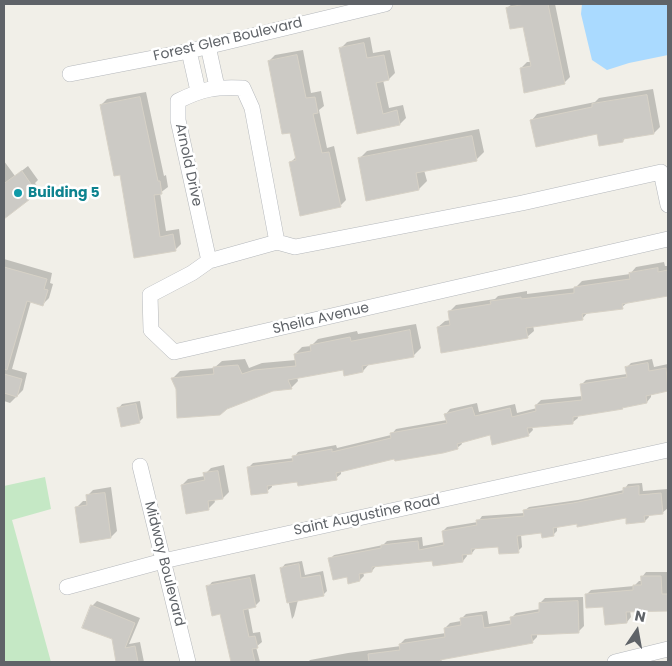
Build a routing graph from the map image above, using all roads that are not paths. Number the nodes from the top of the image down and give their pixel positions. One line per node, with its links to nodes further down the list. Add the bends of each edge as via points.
1 (385, 4): 2 (street, Forest Glen Boulevard)
2 (208, 46): 3 (street, Forest Glen Boulevard); 5 (street)
3 (189, 51): 4 (street, Forest Glen Boulevard); 6 (street)
4 (70, 74)
5 (217, 87): 6 (street); 9 (street, via 243,88 252,108)
6 (198, 91): 10 (street, Arnold Drive, via 178,101 178,120)
7 (668, 206): 9 (street, via 660,172 522,203 296,247)
8 (668, 239): 10 (street, Sheila Avenue, via 174,352 151,330 150,295)
9 (277, 242): 10 (street, Sheila Avenue)
10 (208, 261)
11 (668, 450): 13 (street, Saint Augustine Road)
12 (140, 466): 13 (street, Midway Boulevard)
13 (162, 561): 14 (street, Saint Augustine Road); 16 (street, Midway Boulevard)
14 (67, 587)
15 (668, 649): 17 (street)
16 (188, 662)
17 (615, 662)

